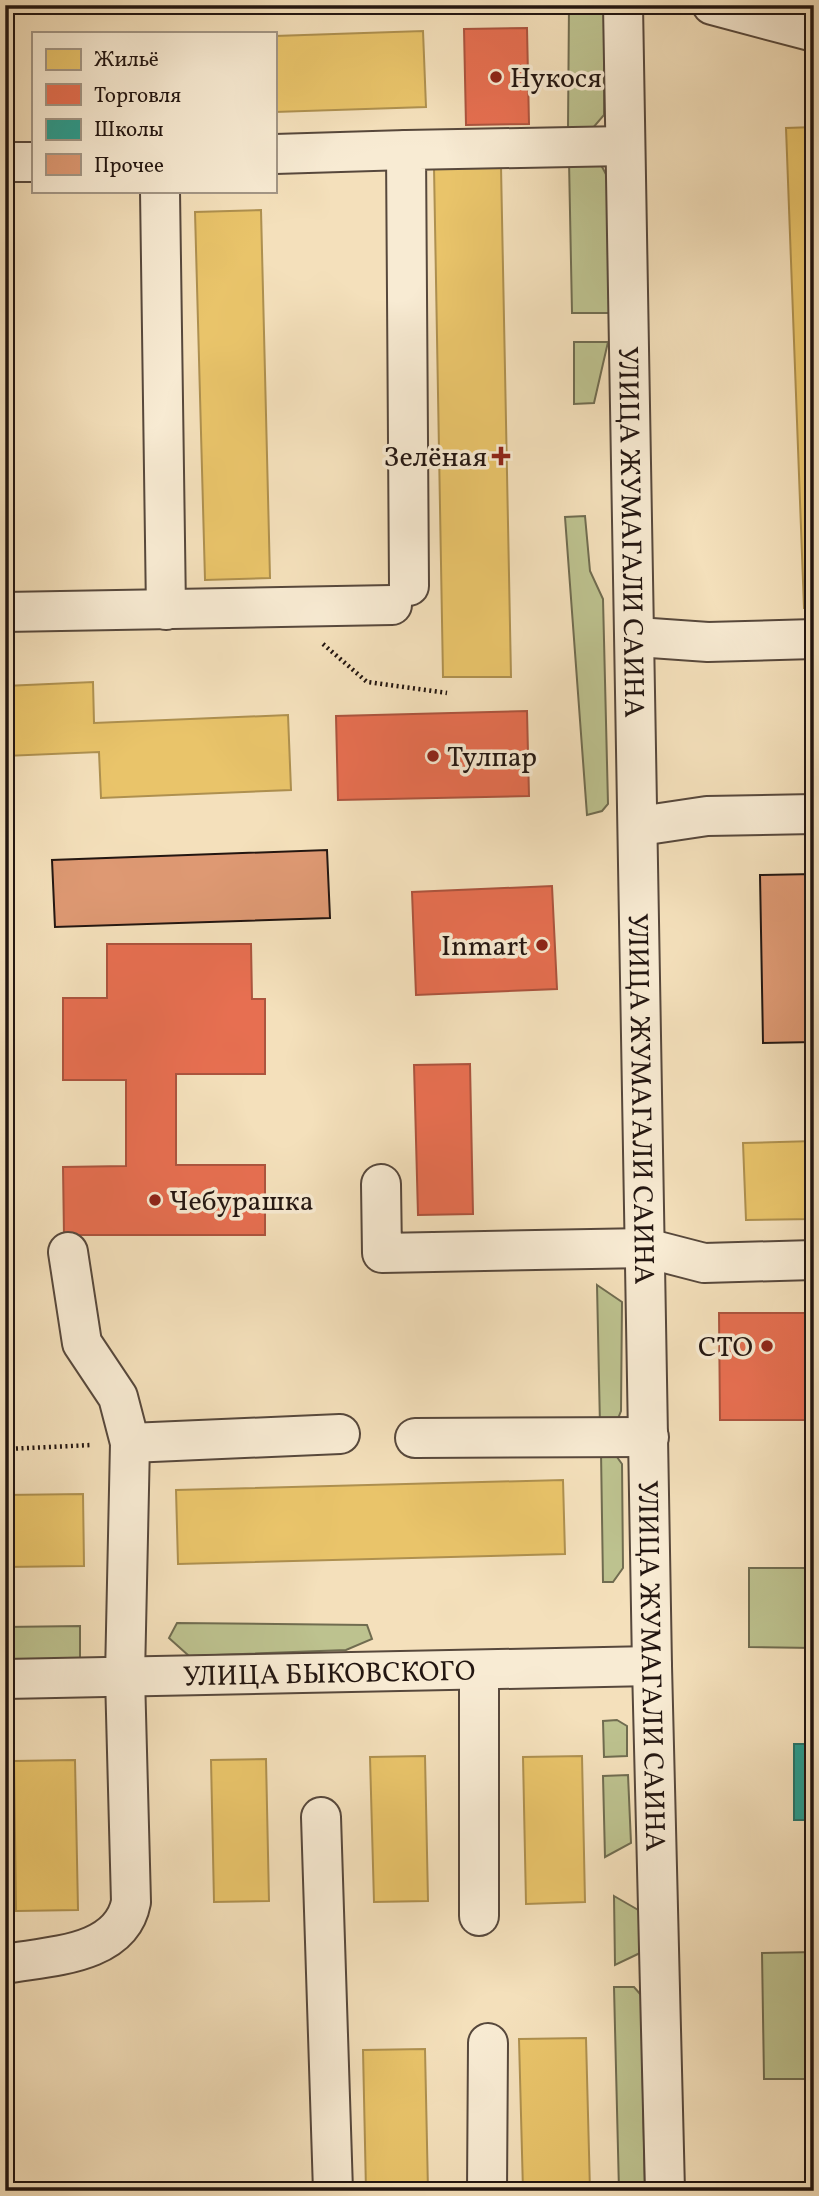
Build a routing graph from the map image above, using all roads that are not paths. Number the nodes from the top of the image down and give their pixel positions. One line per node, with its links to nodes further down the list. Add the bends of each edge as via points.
1 (623, 5): 4 (street, УЛИЦА ЖУМАГАЛИ САИНА)
2 (712, 5): 3 (street)
3 (814, 32)
4 (625, 146): 5 (street); 12 (street, УЛИЦА ЖУМАГАЛИ САИНА)
5 (406, 150): 6 (street); 10 (street, via 400,595)
6 (276, 154)
7 (5, 162): 8 (street)
8 (32, 162)
9 (160, 192): 10 (street)
10 (166, 610): 11 (street)
11 (5, 612)
12 (637, 637): 13 (street, via 708,642); 15 (street, УЛИЦА ЖУМАГАЛИ САИНА)
13 (814, 639)
14 (814, 814): 15 (street, via 707,816)
15 (640, 826): 17 (street, УЛИЦА ЖУМАГАЛИ САИНА)
16 (381, 1184): 17 (street, via 382,1254)
17 (646, 1248): 19 (street, via 704,1263); 21 (street, УЛИЦА ЖУМАГАЛИ САИНА)
18 (68, 1252): 23 (street, via 82,1343 118,1397)
19 (814, 1260)
20 (340, 1434): 23 (street)
21 (649, 1437): 22 (street); 24 (street, УЛИЦА ЖУМАГАЛИ САИНА)
22 (415, 1438)
23 (130, 1443): 26 (street)
24 (652, 1667): 25 (street, УЛИЦА БЫКОВСКОГО); 34 (street, УЛИЦА ЖУМАГАЛИ САИНА)
25 (479, 1670): 26 (street, УЛИЦА БЫКОВСКОГО); 29 (street)
26 (125, 1676): 27 (street, УЛИЦА БЫКОВСКОГО); 30 (street, via 129,1913 99,1944)
27 (5, 1679)
28 (321, 1816): 32 (street)
29 (479, 1916)
30 (5, 1964)
31 (488, 2043): 33 (street)
32 (333, 2191)
33 (487, 2191)
34 (666, 2191)

